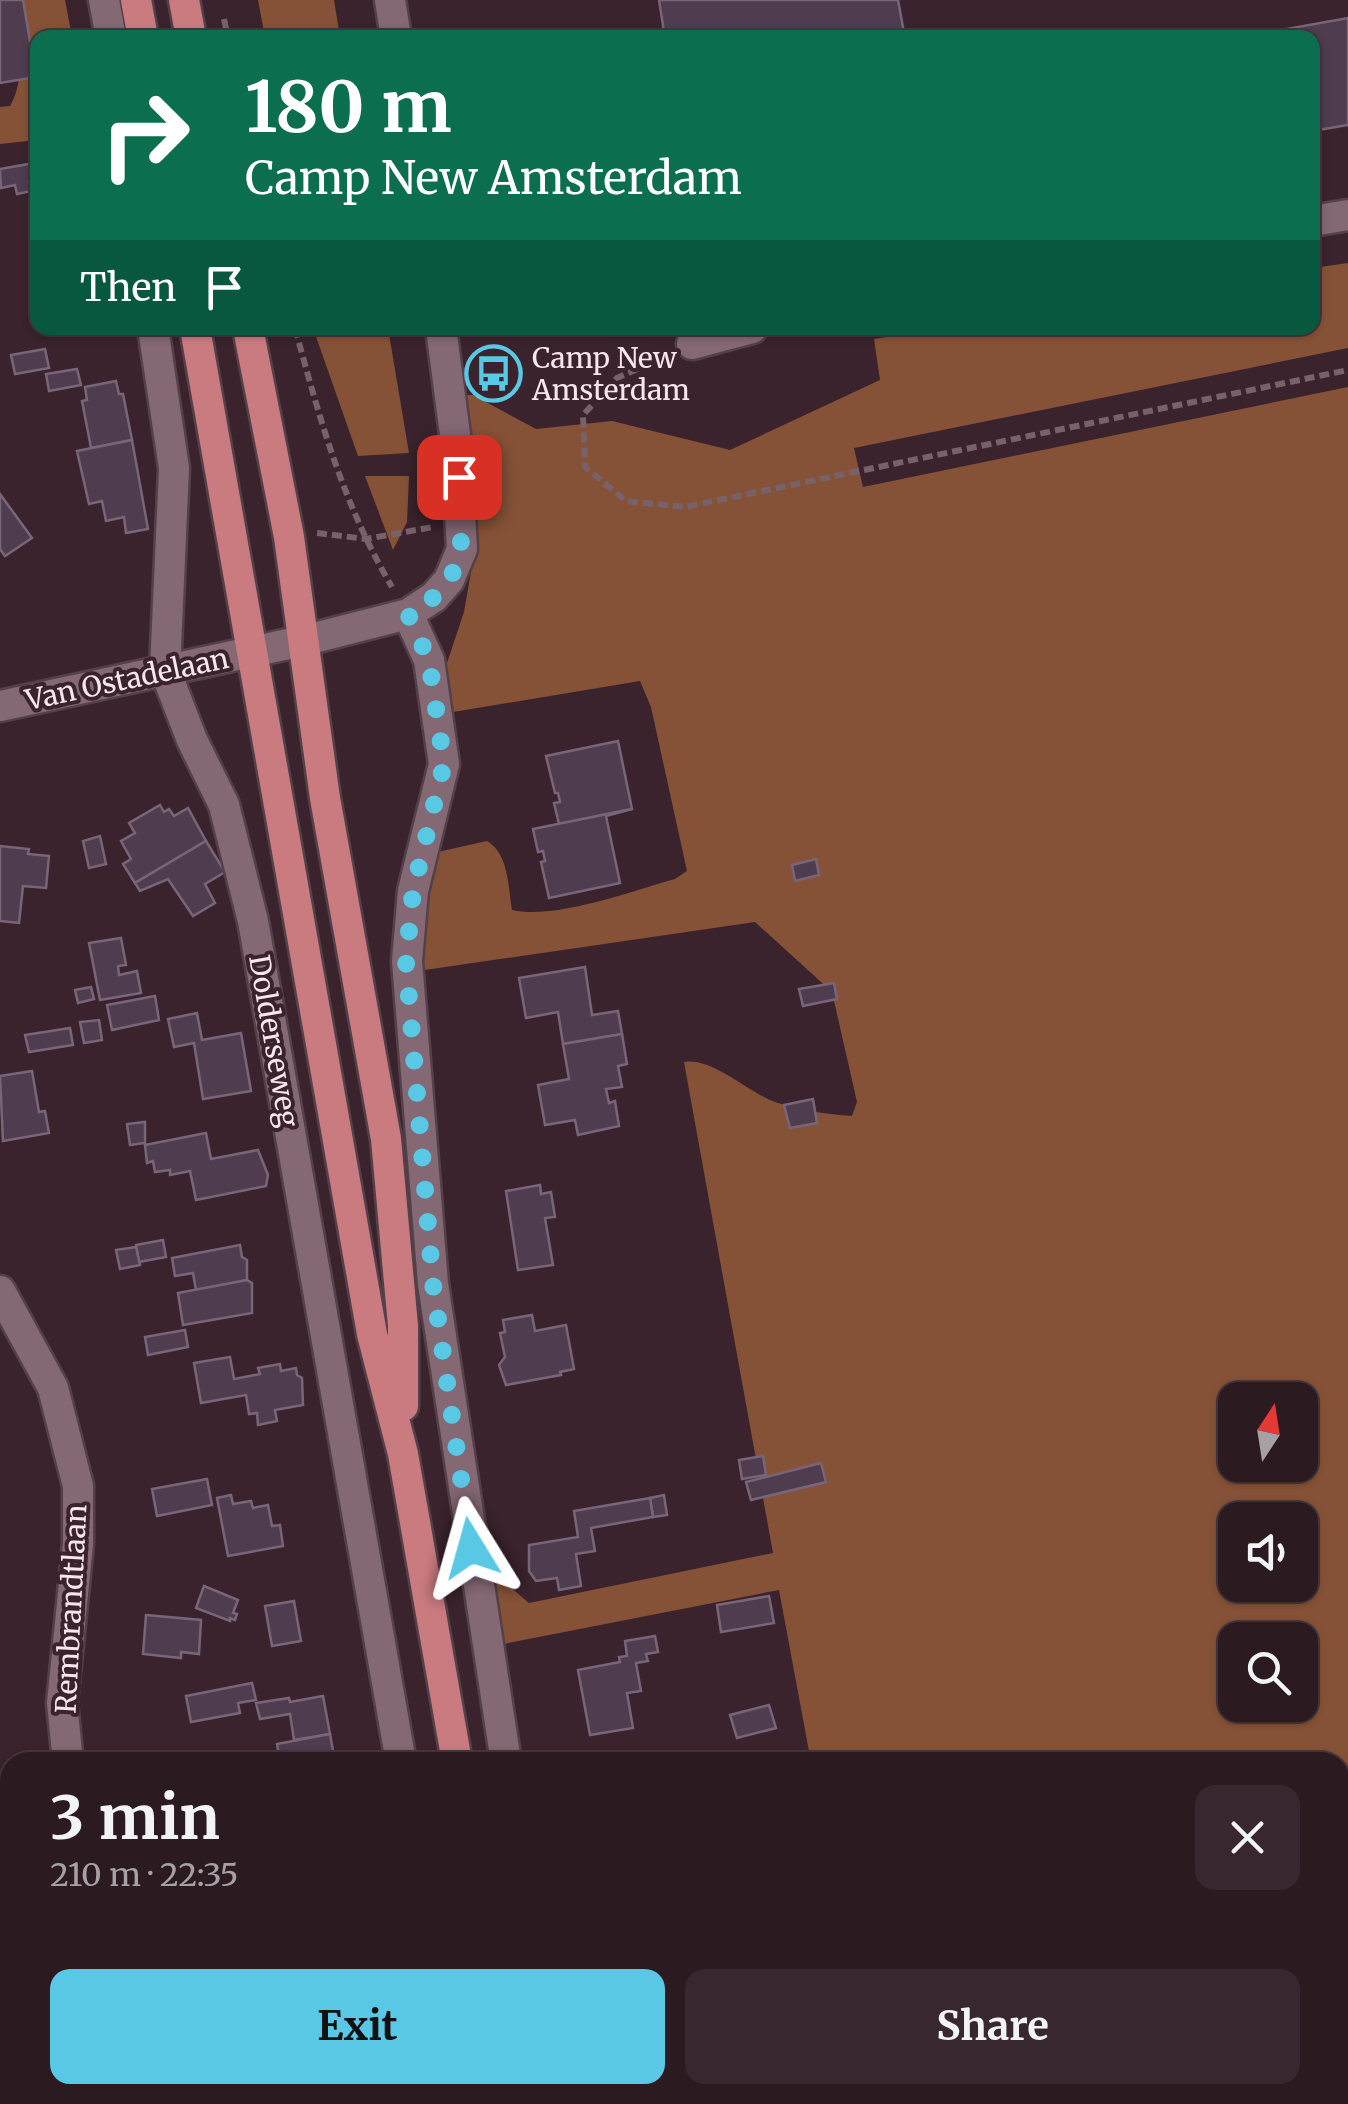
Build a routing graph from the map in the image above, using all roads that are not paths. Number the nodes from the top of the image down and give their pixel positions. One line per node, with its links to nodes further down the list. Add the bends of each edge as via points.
1 (104, 0): 5 (street)
2 (136, 0): 6 (main road)
3 (184, 0): 7 (main road)
4 (390, 0): 8 (street)
5 (110, 30)
6 (142, 30)
7 (190, 30)
8 (395, 30)
9 (1348, 215): 10 (street)
10 (1320, 220)
11 (155, 335): 20 (street, Dolderseweg, via 174,468)
12 (196, 335): 19 (main road, Dolderseweg)
13 (249, 335): 18 (main road, Dolderseweg)
14 (442, 335): 17 (street, via 462,549 449,580)
15 (726, 335): 16 (street)
16 (692, 344)
17 (408, 614): 18 (street); 27 (street, via 429,660 444,764 413,891 406,962 430,1246)
18 (302, 641): 19 (street); 23 (main road, Dolderseweg, via 386,1139 402,1326)
19 (254, 652): 20 (street, Van Ostadelaan); 23 (main road, Dolderseweg, via 372,1334)
20 (166, 670): 21 (street, Van Ostadelaan); 25 (street, Dolderseweg, via 224,805 253,921)
21 (0, 706)
22 (0, 1292): 24 (street, Rembrandtlaan, via 54,1388 78,1486 62,1703)
23 (402, 1454): 26 (main road, Dolderseweg)
24 (67, 1752)
25 (399, 1752)
26 (455, 1752)
27 (504, 1752)

